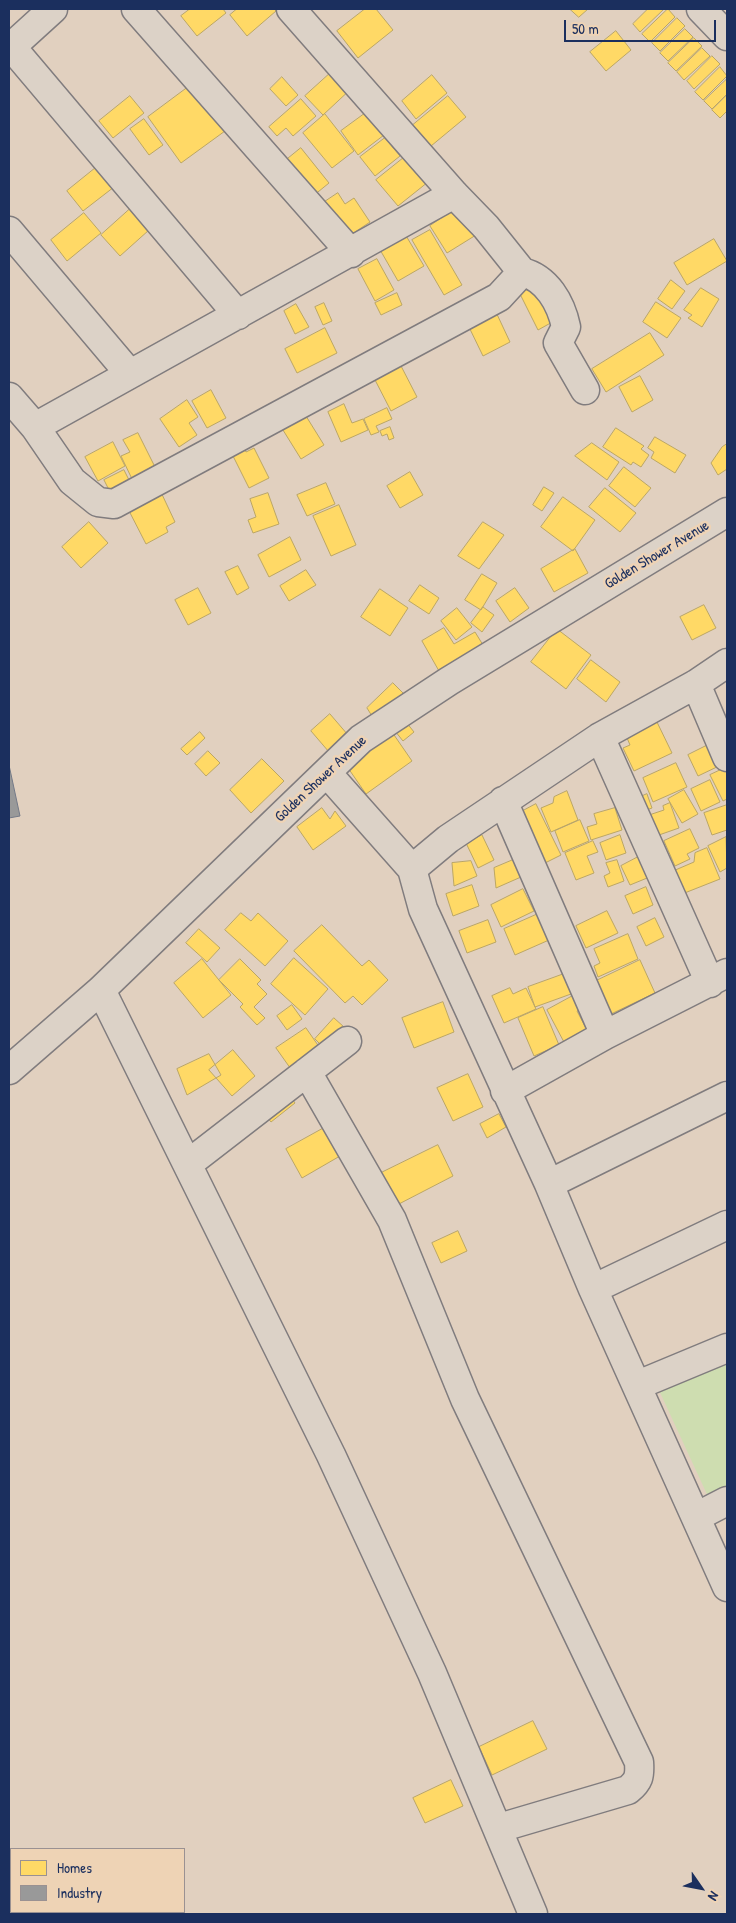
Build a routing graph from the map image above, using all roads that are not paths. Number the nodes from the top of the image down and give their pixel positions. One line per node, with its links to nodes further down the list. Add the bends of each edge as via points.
1 (53, 9): 6 (street)
2 (136, 9): 9 (street)
3 (291, 9): 7 (street)
4 (701, 9): 5 (street)
5 (727, 36)
6 (10, 47): 11 (street)
7 (454, 194): 9 (street); 10 (street)
8 (9, 231): 12 (street)
9 (351, 253): 11 (street)
10 (522, 272): 13 (street, via 540,281 559,304 566,327 558,343); 15 (street, via 499,297 114,504 98,502 78,486)
11 (238, 316): 12 (street)
12 (129, 373): 15 (street)
13 (585, 390)
14 (9, 397): 15 (street)
15 (35, 427)
16 (726, 517): 21 (street, Golden Shower Avenue, via 449,681 361,739)
17 (727, 663): 18 (street)
18 (696, 684): 19 (street); 20 (street)
19 (600, 736): 22 (street); 24 (street)
20 (727, 757)
21 (327, 773): 23 (street); 25 (street, Golden Shower Avenue)
22 (503, 801): 23 (street); 26 (street)
23 (412, 868): 30 (street, via 423,909)
24 (719, 978): 26 (street)
25 (101, 990): 28 (street, Golden Shower Avenue); 32 (street)
26 (605, 1035): 30 (street)
27 (347, 1041): 29 (street)
28 (9, 1070)
29 (306, 1072): 32 (street); 41 (street, via 392,1220 465,1399 638,1762 640,1776 628,1790)
30 (504, 1091): 33 (street)
31 (727, 1096): 33 (street)
32 (188, 1164): 41 (street, via 331,1455 432,1673)
33 (549, 1184): 35 (street)
34 (727, 1225): 35 (street)
35 (593, 1289): 37 (street)
36 (727, 1348): 37 (street)
37 (638, 1385): 39 (street)
38 (727, 1501): 39 (street)
39 (696, 1517): 40 (street)
40 (727, 1588)
41 (499, 1828): 42 (street)
42 (533, 1914)

